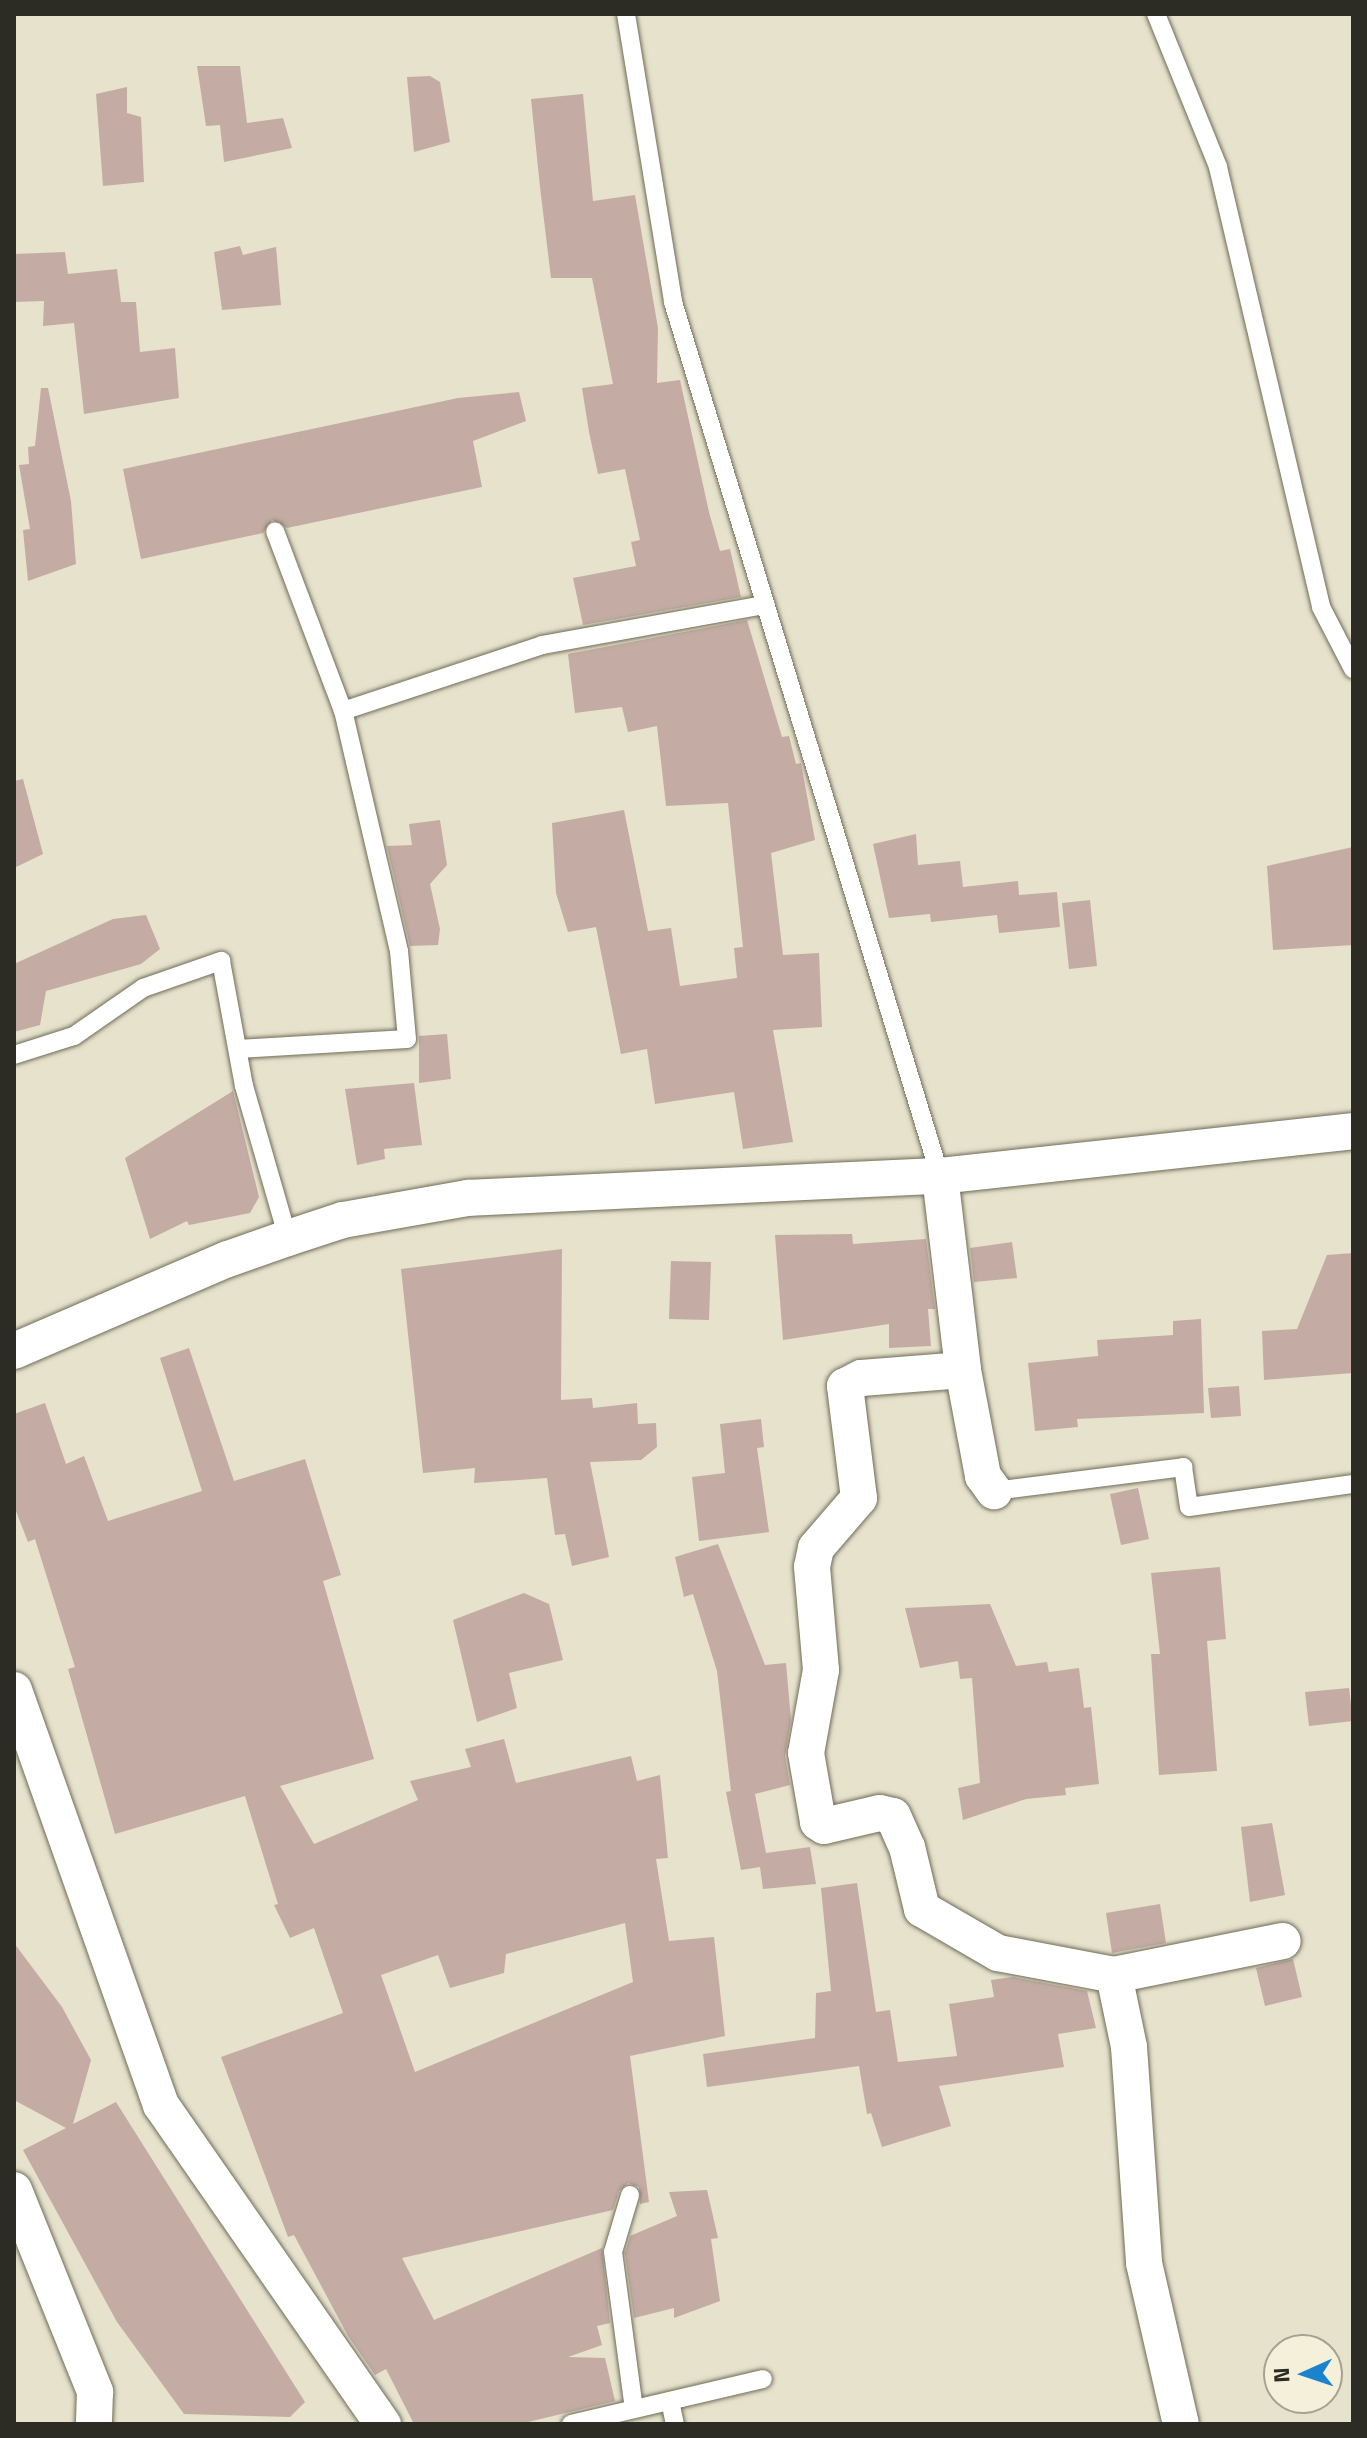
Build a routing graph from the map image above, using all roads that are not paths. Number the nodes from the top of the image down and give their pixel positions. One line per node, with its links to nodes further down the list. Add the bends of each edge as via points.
1 (626, 14): 4 (lane, via 673,302)
2 (1156, 14): 5 (lane, via 1218,167 1321,607)
3 (275, 531): 6 (lane)
4 (765, 605): 6 (lane, via 542,645); 10 (lane)
5 (1353, 669)
6 (343, 711): 7 (lane, via 399,951 407,1039)
7 (238, 1049): 8 (lane, via 221,961 143,988 74,1036); 11 (lane)
8 (14, 1055)
9 (1353, 1131): 10 (street)
10 (940, 1176): 11 (street, via 468,1198 343,1220); 13 (street)
11 (288, 1238): 12 (street)
12 (14, 1351)
13 (963, 1370): 15 (street, via 983,1476); 19 (street, via 861,1378 845,1386 859,1498 816,1548 812,1567 821,1670 806,1753 818,1822 824,1826 887,1813 907,1847 922,1909 998,1953)
14 (1353, 1484): 15 (lane, via 1189,1507 1183,1467)
15 (994, 1491)
16 (14, 1690): 17 (street)
17 (25, 1753): 26 (street, via 161,2105)
18 (1283, 1941): 19 (street)
19 (1114, 1975): 29 (street, via 1129,2047 1144,2263)
20 (14, 2190): 25 (street, via 95,2392)
21 (630, 2195): 24 (lane, via 613,2252)
22 (763, 2379): 23 (lane)
23 (670, 2401): 24 (lane); 28 (lane)
24 (634, 2409): 27 (lane)
25 (94, 2424)
26 (383, 2424)
27 (571, 2424)
28 (675, 2424)
29 (1181, 2424)

